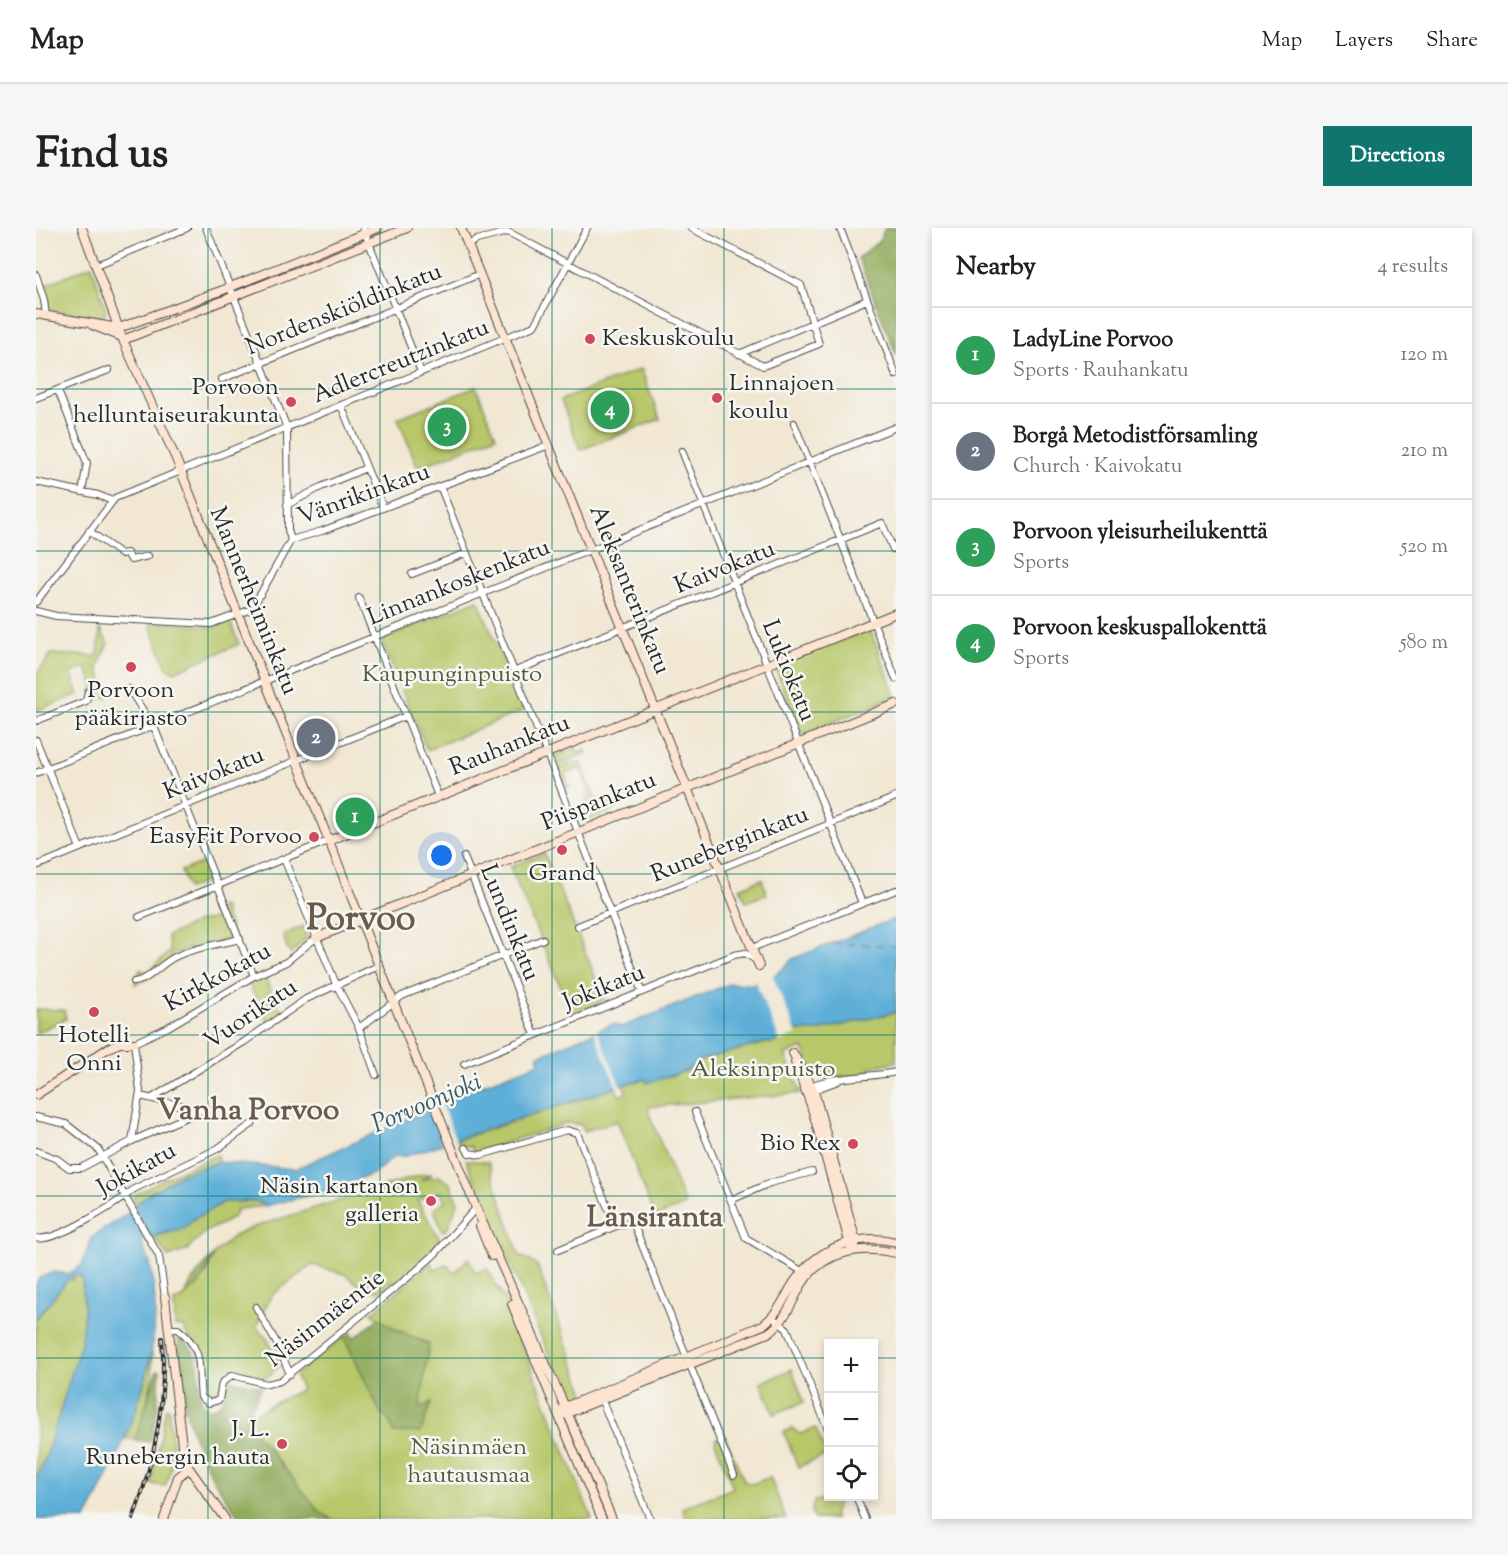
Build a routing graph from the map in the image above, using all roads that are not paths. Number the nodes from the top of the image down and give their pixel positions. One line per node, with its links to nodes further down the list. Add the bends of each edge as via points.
1 (82, 228): 24 (main road, Mannerheiminkatu)
2 (187, 228): 13 (street)
3 (206, 228): 17 (street)
4 (378, 228): 10 (main road)
5 (406, 228): 11 (main road)
6 (461, 228): 12 (main road, Aleksanterinkatu)
7 (587, 228): 14 (street, Adlercreutzinkatu)
8 (691, 228): 23 (street, via 801,285)
9 (840, 228): 19 (street)
10 (364, 231): 11 (street); 17 (main road)
11 (369, 244): 18 (main road); 20 (street)
12 (468, 245): 14 (street, via 508,232); 15 (main road, Aleksanterinkatu)
13 (99, 264)
14 (569, 264): 25 (street, Adlercreutzinkatu, via 534,326); 26 (street)
15 (480, 274): 20 (street, Nordenskiöldinkatu); 25 (main road, Aleksanterinkatu)
16 (36, 275): 22 (street)
17 (230, 287): 18 (street); 24 (main road)
18 (234, 297): 24 (main road); 27 (street)
19 (867, 300): 23 (street); 30 (street)
20 (395, 308): 27 (street, Nordenskiöldinkatu); 29 (street)
21 (36, 314): 22 (main road)
22 (46, 316): 24 (main road, via 86,322)
23 (813, 322): 26 (street); 26 (street, via 819,344 763,366)
24 (121, 335): 42 (main road, Mannerheiminkatu)
25 (506, 338): 29 (street, Adlercreutzinkatu); 38 (main road, Aleksanterinkatu)
26 (739, 354)
27 (261, 362): 31 (street, Nordenskiöldinkatu); 37 (street)
28 (110, 370): 32 (street)
29 (421, 372): 34 (street, Adlercreutzinkatu)
30 (896, 375)
31 (222, 379)
32 (58, 391): 33 (street); 45 (street, via 87,463)
33 (36, 398)
34 (341, 405): 37 (street, Adlercreutzinkatu); 41 (street)
35 (794, 423): 40 (street)
36 (896, 427): 40 (street, Linnankoskenkatu)
37 (287, 428): 42 (street, Adlercreutzinkatu); 47 (street)
38 (549, 445): 44 (street, Vänrikinkatu); 53 (main road, Aleksanterinkatu)
39 (682, 452): 48 (street, Lukiokatu)
40 (809, 462): 48 (street, Linnankoskenkatu); 52 (street)
41 (366, 468): 47 (street); 49 (street)
42 (181, 470): 46 (street, Adlercreutzinkatu); 64 (main road, Mannerheiminkatu)
43 (36, 483): 45 (street)
44 (440, 486): 49 (street, Vänrikinkatu); 55 (street)
45 (82, 492): 46 (street)
46 (112, 501): 50 (street)
47 (287, 505): 51 (street)
48 (702, 505): 53 (street, Linnankoskenkatu); 58 (street, Lukiokatu)
49 (383, 508): 51 (street, Vänrikinkatu)
50 (89, 531): 56 (street, via 121,554 127,553 131,560); 61 (street)
51 (291, 540): 64 (street, via 252,609)
52 (840, 541): 54 (street, Kaivokatu, via 882,523); 58 (street, Kaivokatu); 65 (street)
53 (591, 549): 59 (street, Linnankoskenkatu); 66 (main road, Aleksanterinkatu)
54 (893, 549)
55 (466, 553): 57 (street); 59 (street)
56 (148, 556)
57 (412, 574)
58 (734, 585): 66 (street, Kaivokatu); 68 (street, Lukiokatu)
59 (482, 593): 67 (street, Linnankoskenkatu); 69 (street)
60 (358, 598): 67 (street)
61 (36, 602)
62 (36, 611): 64 (street, via 56,616 211,624)
63 (896, 613): 65 (main road, Rauhankatu)
64 (238, 614): 71 (main road, Mannerheiminkatu)
65 (873, 622): 68 (main road, Rauhankatu); 70 (street)
66 (623, 629): 69 (street, Kaivokatu); 75 (main road, Aleksanterinkatu)
67 (374, 636): 71 (street, Linnankoskenkatu); 76 (street)
68 (766, 664): 75 (main road, Rauhankatu); 80 (street, Lukiokatu)
69 (513, 672): 81 (street)
70 (896, 680)
71 (265, 681): 78 (street, Linnankoskenkatu); 82 (main road, Mannerheiminkatu)
72 (129, 689): 78 (street)
73 (88, 692): 77 (street, via 86,701)
74 (896, 704): 80 (main road, Piispankatu)
75 (656, 709): 81 (main road, Rauhankatu); 85 (main road, Aleksanterinkatu)
76 (406, 716): 82 (street, Kaivokatu); 86 (street)
77 (36, 721)
78 (153, 725): 83 (street, Linnankoskenkatu); 88 (street)
79 (36, 740): 83 (street)
80 (798, 743): 85 (main road, Piispankatu); 89 (street, Lukiokatu)
81 (546, 753): 86 (main road, Rauhankatu); 90 (street)
82 (297, 761): 88 (street, Kaivokatu); 91 (main road, Mannerheiminkatu)
83 (48, 768): 84 (street, Linnankoskenkatu); 92 (street)
84 (36, 772)
85 (688, 788): 90 (main road, Piispankatu); 96 (main road, Aleksanterinkatu)
86 (438, 796): 91 (main road, Rauhankatu)
87 (896, 797): 89 (street, Runeberginkatu)
88 (186, 804): 92 (street, Kaivokatu); 98 (street)
89 (829, 824): 96 (street, Runeberginkatu); 100 (street, Lukiokatu)
90 (578, 831): 97 (main road, Piispankatu); 101 (street)
91 (328, 841): 94 (street, Rauhankatu); 103 (main road, Mannerheiminkatu)
92 (80, 848): 95 (street, Kaivokatu)
93 (464, 857): 97 (street, Lundinkatu)
94 (284, 858): 98 (street, Rauhankatu); 105 (street)
95 (36, 866)
96 (720, 868): 101 (street, Runeberginkatu); 108 (main road, Aleksanterinkatu)
97 (471, 875): 103 (main road, Piispankatu); 109 (street, Lundinkatu)
98 (219, 885): 102 (street, Rauhankatu); 106 (street)
99 (896, 890): 100 (street)
100 (862, 903): 108 (street)
101 (610, 913): 104 (street, Runeberginkatu); 115 (street)
102 (139, 917)
103 (361, 920): 105 (main road, Piispankatu); 116 (main road, Mannerheiminkatu)
104 (578, 926)
105 (316, 938): 112 (street, Kirkkokatu, via 286,962); 114 (street)
106 (240, 939): 112 (street); 113 (street, via 168,959)
107 (543, 939): 109 (street)
108 (752, 948): 110 (main road, Aleksanterinkatu)
109 (503, 954): 116 (street); 118 (street, Lundinkatu)
110 (758, 964): 115 (street, Jokikatu, via 745,953 734,955)
111 (374, 968): 114 (street, Vuorikatu)
112 (254, 976): 119 (street, Kirkkokatu)
113 (134, 982)
114 (336, 984): 117 (street); 126 (street, Vuorikatu, via 306,999)
115 (642, 993): 118 (street, Jokikatu)
116 (394, 1000): 117 (street); 139 (main road, Mannerheiminkatu)
117 (359, 1028): 122 (street)
118 (535, 1035): 120 (street, Jokikatu)
119 (134, 1043): 124 (main road, via 110,1047); 125 (street)
120 (464, 1064)
121 (896, 1072): 123 (street)
122 (376, 1075)
123 (811, 1089): 143 (main road)
124 (36, 1095)
125 (140, 1096): 126 (street); 132 (street)
126 (152, 1098): 127 (street)
127 (202, 1110): 128 (street); 132 (street)
128 (213, 1110)
129 (695, 1112): 138 (street)
130 (36, 1117): 135 (street, via 66,1124)
131 (252, 1124): 137 (street, Jokikatu, via 217,1149 156,1177)
132 (132, 1141): 135 (street)
133 (466, 1148): 140 (street, via 469,1153 481,1155 575,1131)
134 (36, 1151): 135 (street, via 75,1170)
135 (104, 1157): 137 (street)
136 (812, 1172): 138 (street, via 770,1183)
137 (124, 1198): 141 (street, Jokikatu, via 44,1240); 147 (street, via 161,1262)
138 (731, 1200): 146 (street, via 749,1241)
139 (476, 1208): 152 (street, Näsinmäentie, via 435,1254); 154 (main road, Mannerheiminkatu, via 484,1236)
140 (616, 1226): 144 (street); 151 (street, via 631,1222 634,1226)
141 (36, 1238)
142 (896, 1242): 143 (main road, via 878,1239)
143 (853, 1244): 145 (main road); 146 (main road)
144 (558, 1250)
145 (896, 1253)
146 (806, 1273): 149 (main road)
147 (165, 1297): 150 (main road)
148 (256, 1307): 152 (street)
149 (776, 1321): 151 (main road); 155 (street, via 787,1329)
150 (169, 1329): 152 (street, Näsinmäentie, via 178,1329 201,1361 201,1397 209,1403 219,1400 222,1383 232,1375 267,1383); 156 (main road, via 179,1436)
151 (689, 1361): 153 (main road); 157 (street)
152 (291, 1374)
153 (600, 1397): 154 (main road); 163 (street)
154 (564, 1411): 161 (main road); 162 (main road)
155 (824, 1419)
156 (189, 1468): 159 (main road, via 178,1477); 160 (main road)
157 (734, 1475)
158 (858, 1501): 164 (street)
159 (164, 1519)
160 (225, 1519)
161 (602, 1519)
162 (612, 1519)
163 (650, 1519)
164 (865, 1519)

